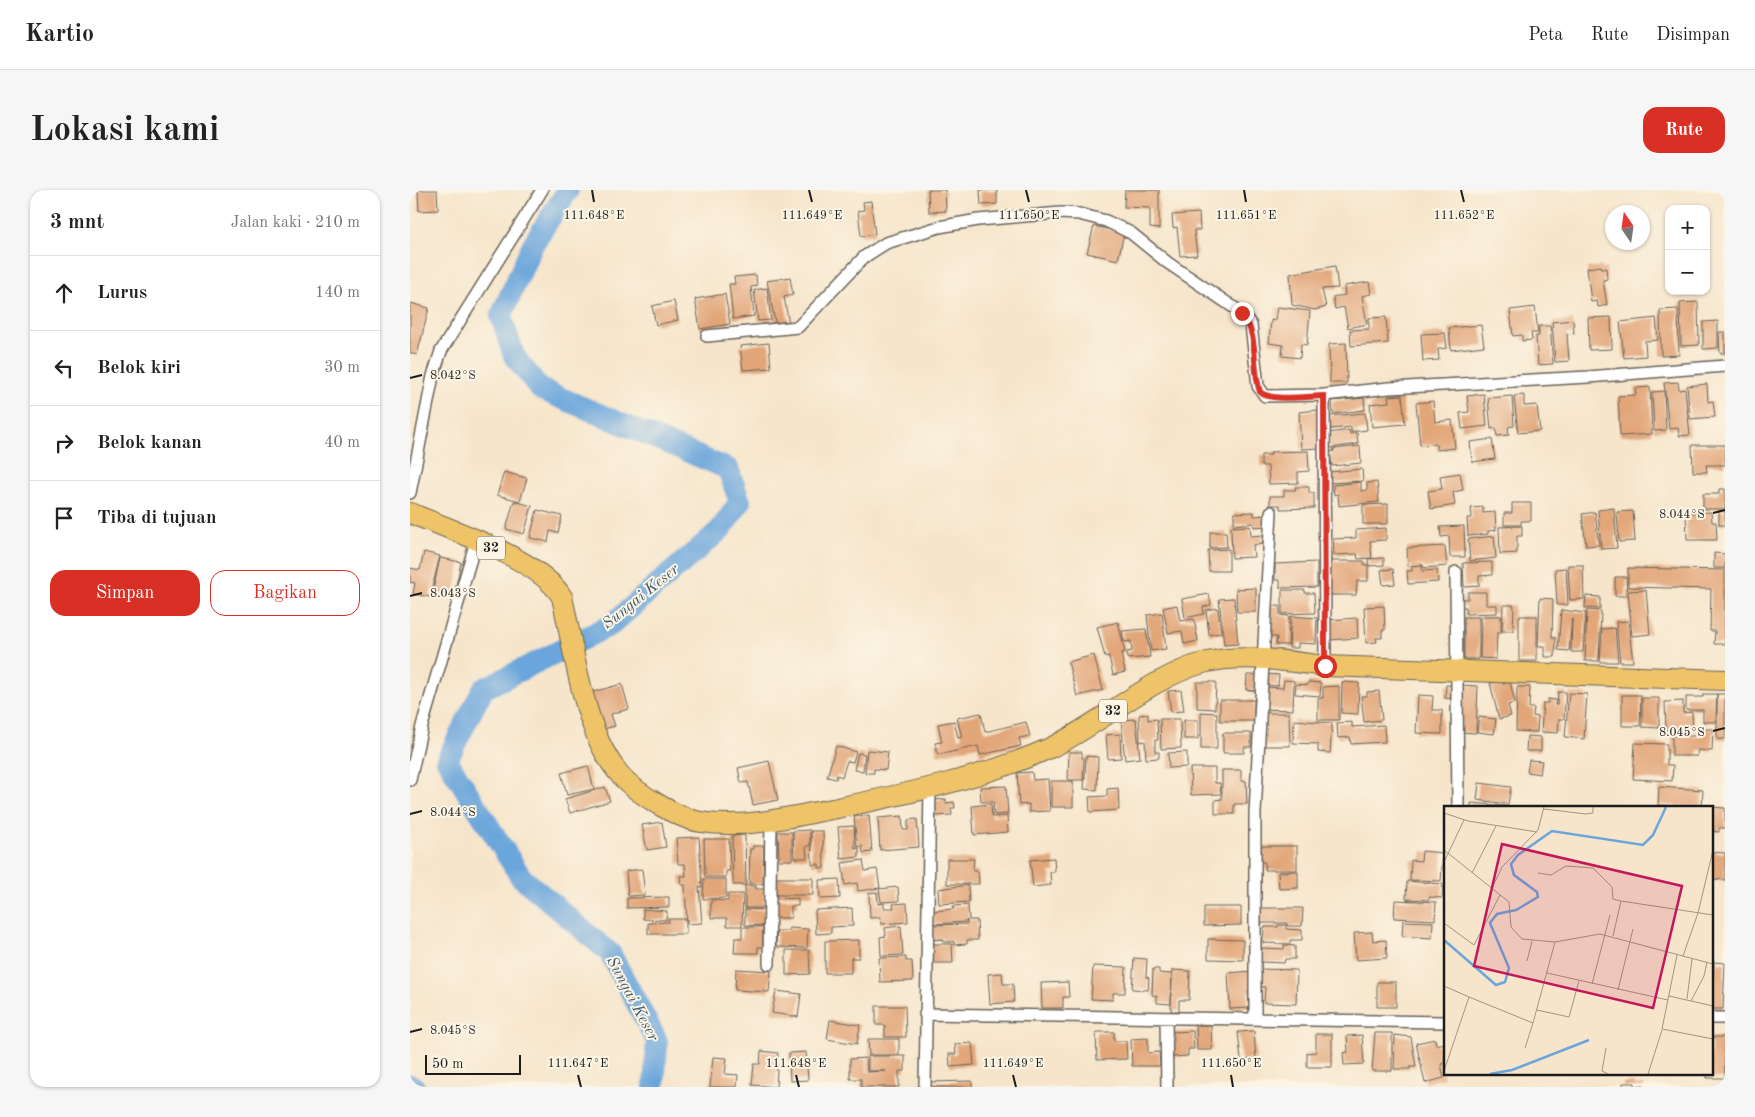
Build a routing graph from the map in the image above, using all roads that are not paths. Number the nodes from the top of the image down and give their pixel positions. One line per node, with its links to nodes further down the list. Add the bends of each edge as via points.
1 (542, 190): 5 (street, via 441,350)
2 (707, 336): 4 (street, via 798,327 864,257 886,243 978,220 1079,214 1106,221 1131,233 1168,263 1242,313 1251,325 1258,386 1265,396)
3 (1725, 366): 4 (street, via 1389,388)
4 (1324, 396): 11 (street)
5 (410, 493)
6 (1271, 512): 10 (street)
7 (410, 513): 8 (highway, 32)
8 (476, 541): 14 (street); 17 (highway, 32, via 527,566 556,585 562,597 593,728 618,773 638,791 698,822)
9 (1456, 572): 12 (street)
10 (1263, 660): 11 (highway, 32); 15 (highway, 32, via 1237,659 1187,669 1051,747); 23 (street, via 1255,813)
11 (1325, 666): 12 (highway, 32)
12 (1458, 671): 13 (highway, 32); 16 (street)
13 (1725, 680)
14 (410, 780)
15 (930, 788): 17 (highway, 32); 19 (street)
16 (1458, 806)
17 (772, 821): 18 (street)
18 (769, 964)
19 (926, 1014): 20 (street); 25 (street)
20 (1166, 1018): 23 (street); 26 (street)
21 (1712, 1018): 22 (street)
22 (1725, 1018)
23 (1255, 1019): 24 (street)
24 (1444, 1022)
25 (925, 1087)
26 (1167, 1087)

